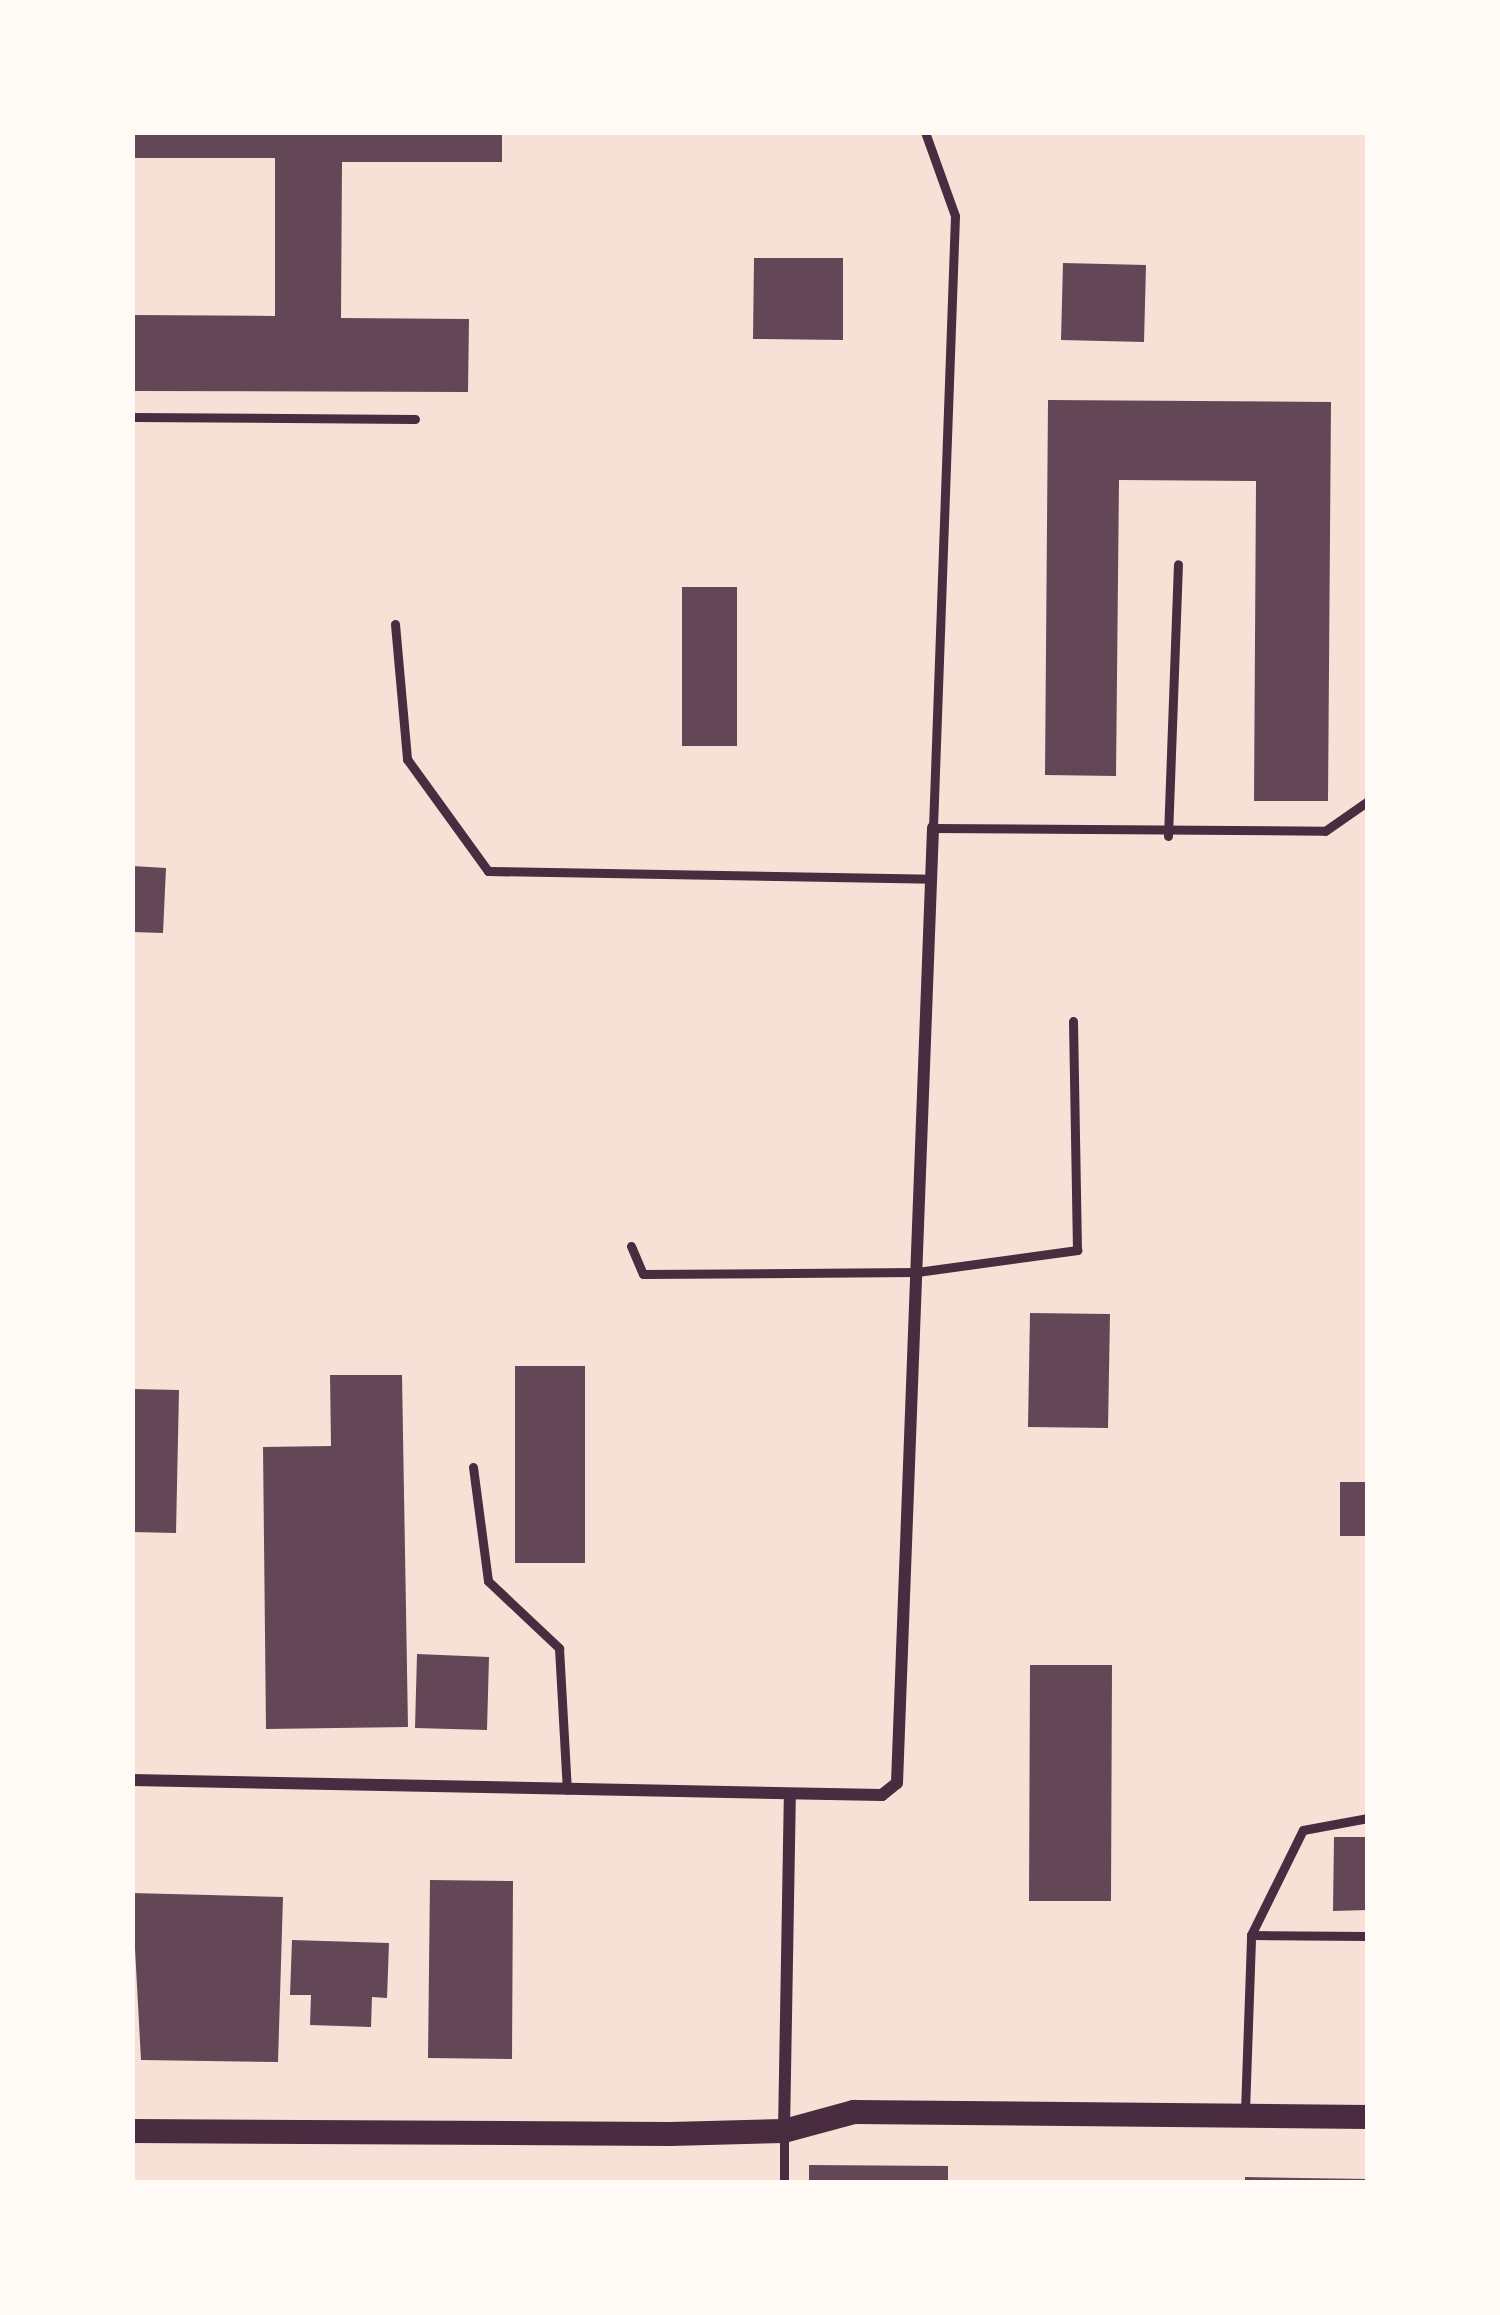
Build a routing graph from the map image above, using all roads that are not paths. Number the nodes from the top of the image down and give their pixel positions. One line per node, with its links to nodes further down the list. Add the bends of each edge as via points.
1 (925, 132): 7 (lane, via 955,216)
2 (132, 417): 3 (lane)
3 (415, 419)
4 (1178, 564): 8 (lane)
5 (394, 624): 9 (lane, via 407,759 488,871)
6 (1368, 801): 8 (lane, via 1325,831)
7 (933, 828): 8 (lane); 9 (street)
8 (1168, 836)
9 (932, 879): 12 (street)
10 (1073, 1021): 12 (lane, via 1077,1250)
11 (632, 1246): 12 (lane, via 643,1274)
12 (917, 1272): 16 (street, via 897,1783 882,1795)
13 (473, 1467): 15 (lane, via 488,1581 559,1648)
14 (132, 1780): 15 (street)
15 (567, 1790): 16 (street)
16 (790, 1794): 23 (street)
17 (1368, 1818): 18 (lane, via 1303,1830)
18 (1251, 1935): 19 (lane); 20 (lane)
19 (1368, 1936)
20 (1245, 2117): 21 (main road); 23 (main road, via 854,2112)
21 (1368, 2117)
22 (132, 2131): 23 (main road)
23 (784, 2131): 24 (lane)
24 (784, 2183)

